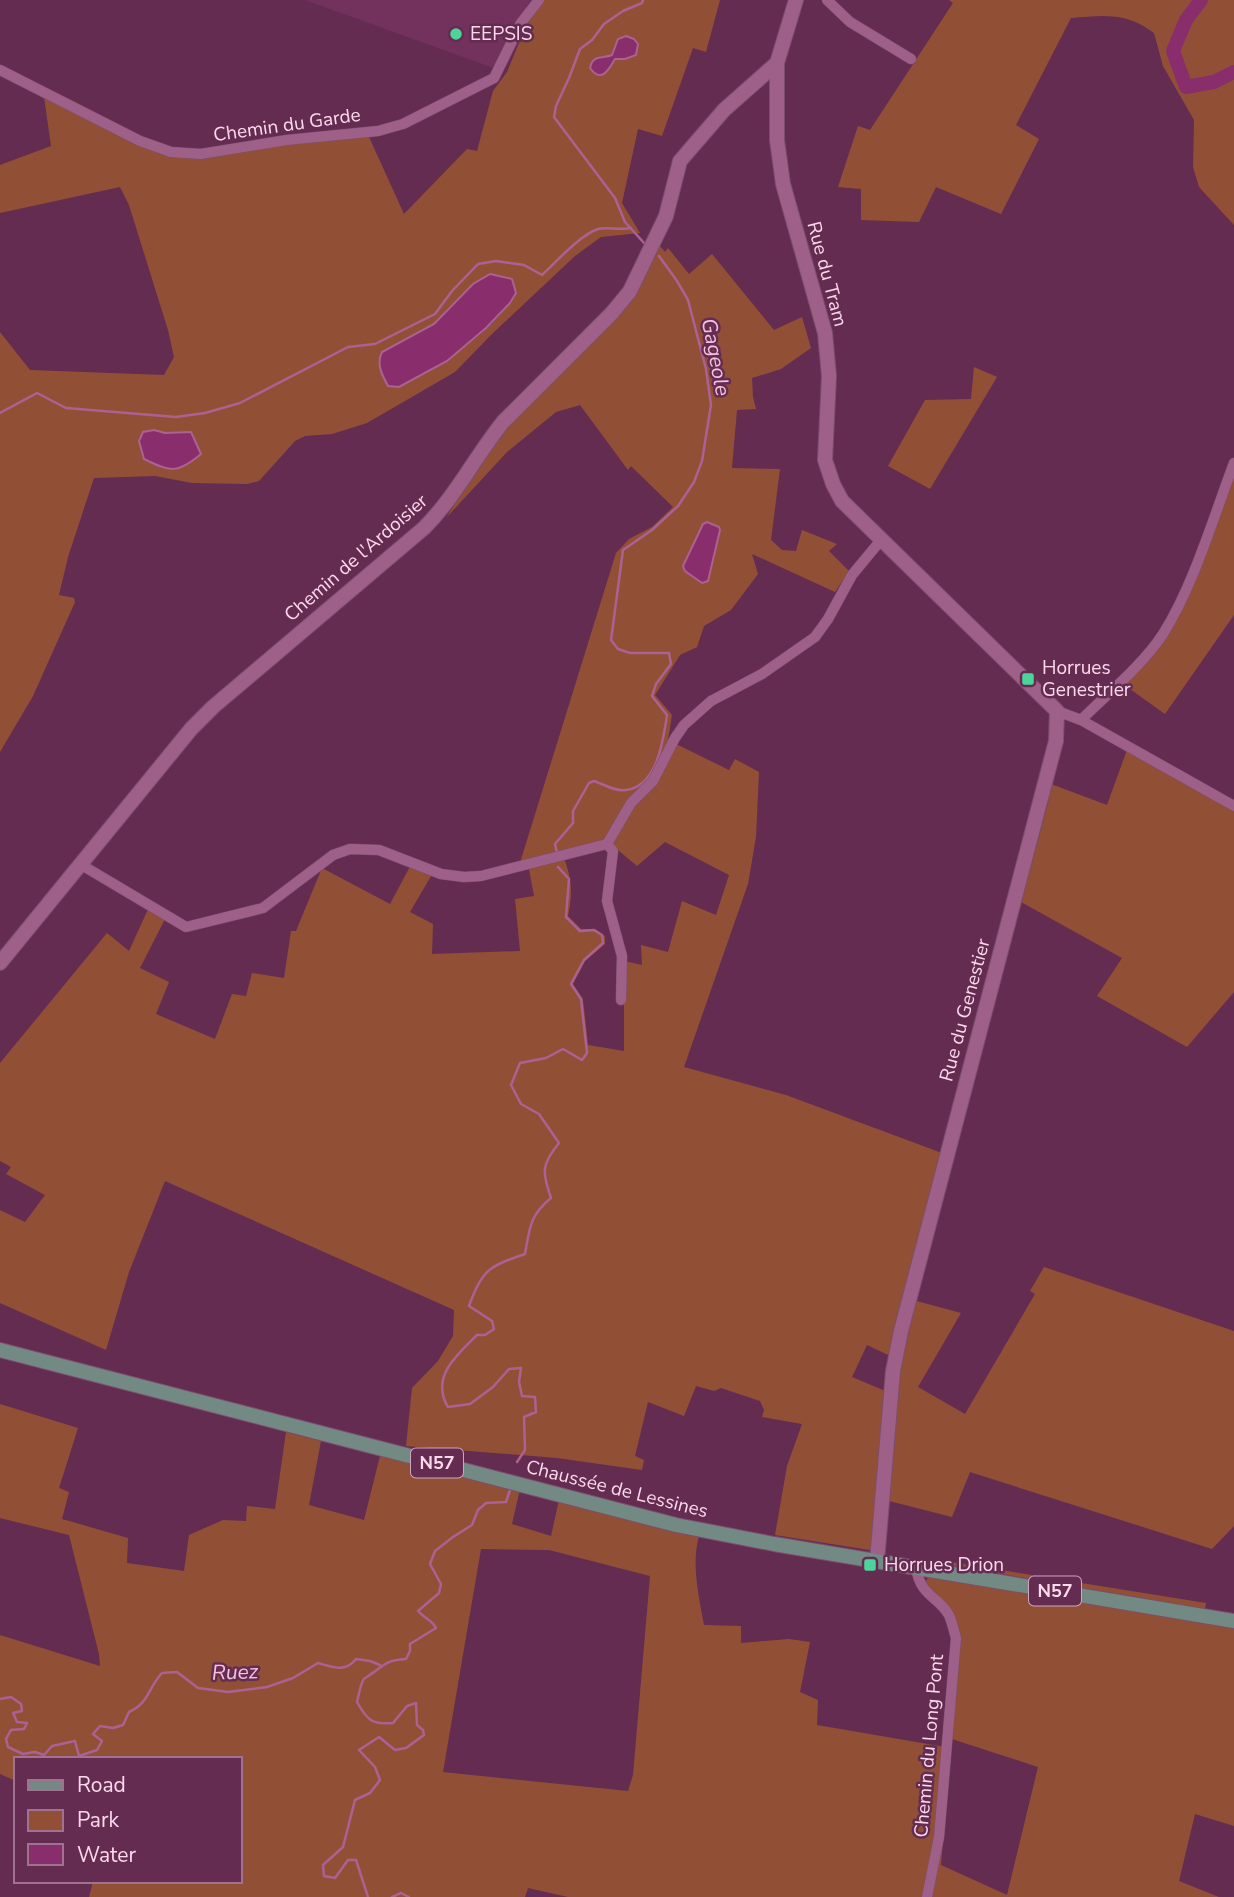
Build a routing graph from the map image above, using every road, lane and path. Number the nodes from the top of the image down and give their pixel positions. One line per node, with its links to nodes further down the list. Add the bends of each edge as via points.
1 (539, 0): 6 (street, Chemin du Garde, via 521,23 494,78 403,124 201,154 171,152 140,141)
2 (796, 0): 5 (street, Rue du Tram)
3 (827, 0): 4 (street, via 850,22)
4 (911, 59)
5 (777, 63): 8 (street, Rue du Tram, via 777,140 783,184 825,333 827,470 842,501); 13 (street, Chemin de l'Ardoisier, via 724,110 680,161 666,216 630,291 503,422 440,512 213,707 171,751)
6 (0, 70)
7 (1234, 463): 10 (street, via 1163,635)
8 (881, 540): 9 (street); 12 (street, via 852,575 815,637 762,674 710,701 684,725 653,780 631,803)
9 (1057, 711): 10 (street); 17 (street, Rue du Genestier, via 1056,741 901,1331 893,1371)
10 (1081, 720): 11 (street)
11 (1234, 806)
12 (607, 844): 13 (street, via 464,877 432,872 379,850 350,849 333,855 262,908 186,927); 15 (street, via 613,850 607,901 622,956)
13 (80, 864): 14 (street, Chemin de l'Ardoisier)
14 (0, 963)
15 (621, 1000)
16 (0, 1350): 17 (main road, Chaussée de Lessines / N57, via 676,1525)
17 (877, 1561): 18 (main road, Chaussée de Lessines / N57)
18 (916, 1568): 19 (main road, Chaussée de Lessines / N57); 20 (street, Chemin du Long Pont, via 920,1584 948,1614 956,1638 939,1837)
19 (1234, 1621)
20 (928, 1897)

